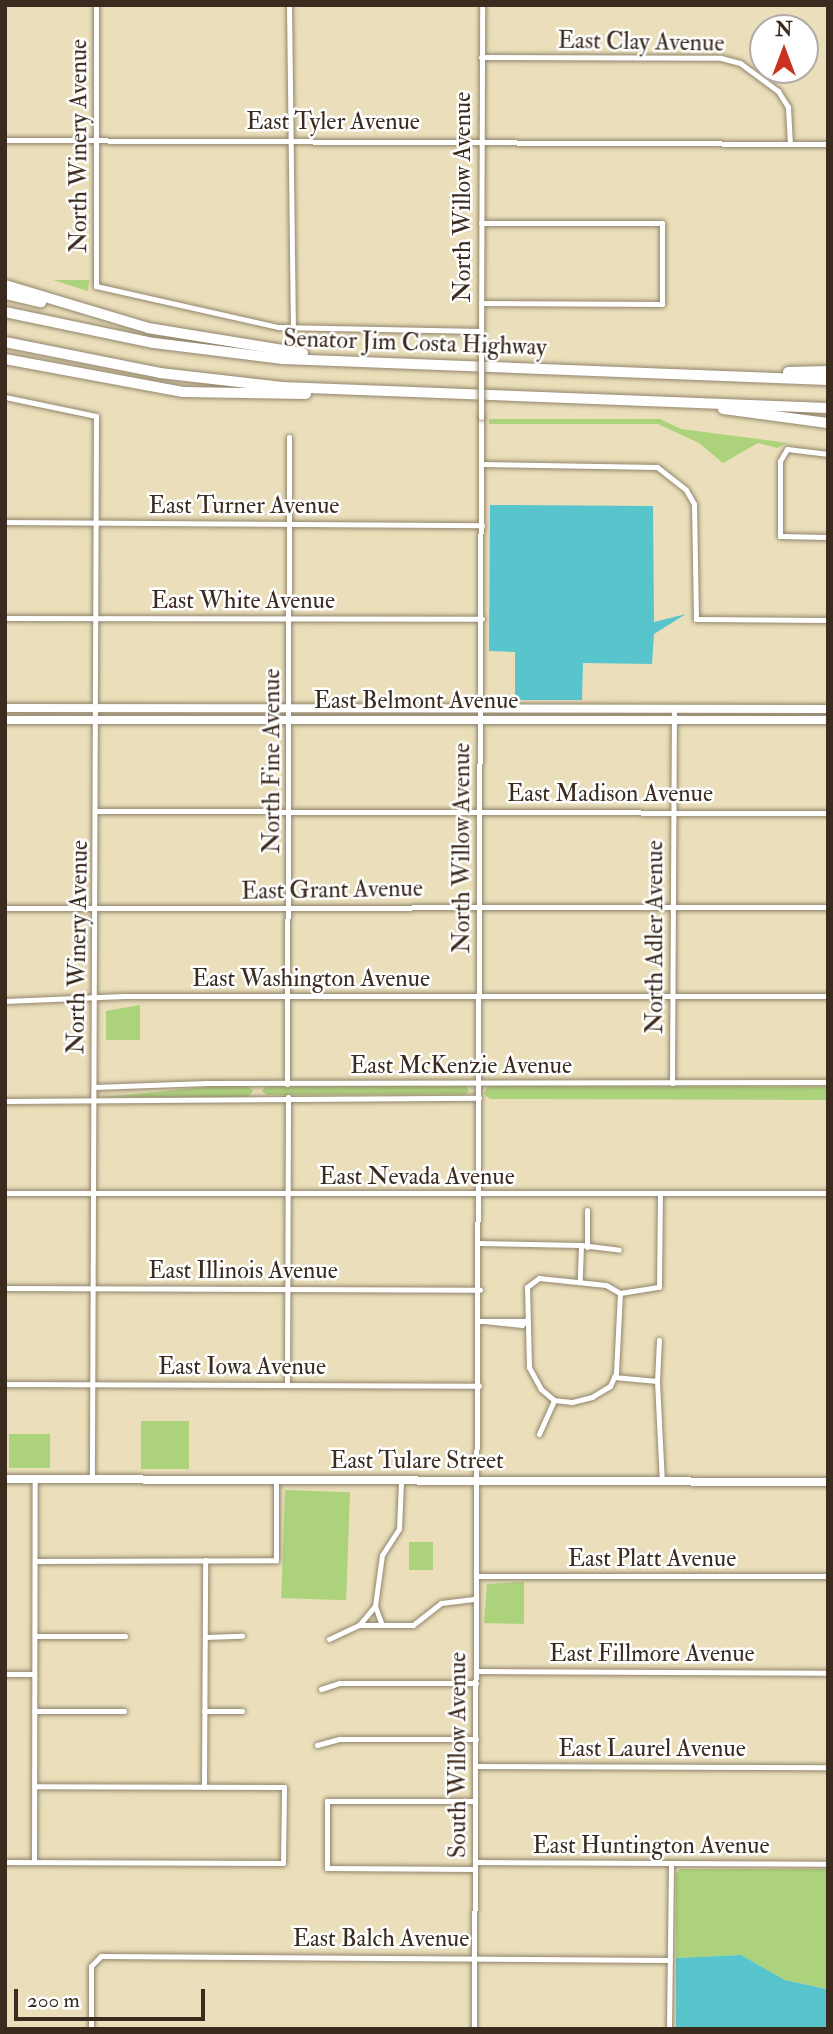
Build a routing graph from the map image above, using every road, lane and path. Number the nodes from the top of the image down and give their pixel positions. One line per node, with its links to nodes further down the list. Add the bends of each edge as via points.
1 (96, 5): 7 (street, North Winery Avenue)
2 (289, 5): 5 (street)
3 (482, 5): 4 (street, North Willow Avenue)
4 (481, 57): 8 (street, North Willow Avenue); 9 (street, East Clay Avenue, via 721,58 740,62 783,99)
5 (291, 139): 7 (street, East Tyler Avenue); 8 (street, East Tyler Avenue); 17 (street)
6 (5, 140): 7 (street, East Tyler Avenue)
7 (96, 140): 17 (street, North Winery Avenue, via 96,286)
8 (481, 140): 9 (street, East Tyler Avenue); 11 (street, North Willow Avenue)
9 (790, 142): 10 (street, East Tyler Avenue)
10 (828, 144)
11 (481, 223): 14 (street, North Willow Avenue); 14 (street, via 662,223 662,304)
12 (5, 285): 16 (highway)
13 (5, 294): 16 (highway)
14 (481, 303): 18 (street, North Willow Avenue)
15 (5, 312): 21 (highway, Senator Jim Costa Highway, via 198,350)
16 (117, 320): 21 (highway, via 264,349)
17 (293, 328): 18 (street)
18 (481, 331): 32 (street, North Willow Avenue, bridge)
19 (5, 342): 25 (highway, Senator Jim Costa Highway, via 202,379)
20 (5, 358): 25 (highway, via 192,392)
21 (440, 365): 23 (highway, Senator Jim Costa Highway)
22 (828, 371): 23 (highway)
23 (662, 374): 24 (highway, Senator Jim Costa Highway)
24 (828, 380)
25 (388, 391): 27 (highway, Senator Jim Costa Highway)
26 (5, 397): 34 (street, North Winery Avenue, via 96,416)
27 (660, 401): 28 (highway, Senator Jim Costa Highway); 29 (highway)
28 (828, 408)
29 (828, 423)
30 (289, 438): 35 (street, North Fine Avenue)
31 (828, 454): 37 (street, via 782,451 780,537)
32 (482, 464): 36 (street, North Willow Avenue); 42 (street, via 645,464 691,496 696,619)
33 (5, 522): 34 (street, East Turner Avenue)
34 (96, 523): 35 (street, East Turner Avenue); 39 (street, North Winery Avenue)
35 (289, 524): 36 (street, East Turner Avenue); 40 (street, North Fine Avenue)
36 (482, 525): 41 (street, North Willow Avenue)
37 (828, 537)
38 (5, 618): 39 (street, East White Avenue)
39 (97, 618): 40 (street, East White Avenue); 46 (street, North Winery Avenue)
40 (290, 619): 41 (street, East White Avenue); 47 (street, North Fine Avenue)
41 (481, 619): 44 (street, North Willow Avenue)
42 (828, 620)
43 (5, 708): 46 (main road, East Belmont Avenue)
44 (480, 708): 45 (main road, East Belmont Avenue); 47 (main road, East Belmont Avenue); 52 (street, North Willow Avenue)
45 (674, 708): 48 (main road, East Belmont Avenue); 53 (street, North Adler Avenue)
46 (98, 709): 47 (main road, East Belmont Avenue); 50 (street, North Winery Avenue)
47 (289, 709): 51 (street, North Fine Avenue)
48 (828, 709)
49 (5, 720): 50 (main road, East Belmont Avenue)
50 (98, 720): 51 (main road, East Belmont Avenue); 56 (street, North Winery Avenue)
51 (289, 720): 52 (main road, East Belmont Avenue); 57 (street, North Fine Avenue)
52 (480, 720): 53 (main road, East Belmont Avenue); 55 (street, North Willow Avenue)
53 (674, 720): 54 (main road, East Belmont Avenue); 58 (street, North Adler Avenue)
54 (828, 720)
55 (480, 810): 57 (street, East Madison Avenue); 58 (street, East Madison Avenue); 60 (street, North Willow Avenue)
56 (97, 811): 57 (street, East Madison Avenue); 63 (street, North Winery Avenue)
57 (289, 811): 64 (street, North Fine Avenue)
58 (674, 811): 59 (street, East Madison Avenue); 65 (street, North Adler Avenue)
59 (828, 813)
60 (479, 905): 64 (street, East Grant Avenue); 65 (street, East Grant Avenue); 67 (street, North Willow Avenue)
61 (828, 907): 65 (street, East Grant Avenue)
62 (5, 908): 63 (street, East Grant Avenue)
63 (97, 908): 64 (street, East Grant Avenue); 70 (street, North Winery Avenue)
64 (290, 908): 69 (street, North Fine Avenue)
65 (673, 909): 66 (street, North Adler Avenue)
66 (672, 995): 67 (street, East Washington Avenue); 68 (street, East Washington Avenue); 75 (street, North Adler Avenue)
67 (479, 996): 69 (street, East Washington Avenue); 74 (street, North Willow Avenue)
68 (828, 996)
69 (290, 997): 70 (street, East Washington Avenue); 76 (street, North Fine Avenue)
70 (95, 999): 71 (street, East Washington Avenue); 77 (street, North Winery Avenue)
71 (5, 1002)
72 (828, 1082): 75 (street, East McKenzie Avenue)
73 (257, 1083): 76 (street, East McKenzie Avenue); 77 (street, East McKenzie Avenue); 80 (street)
74 (479, 1083): 75 (street, East McKenzie Avenue); 76 (street, East McKenzie Avenue); 79 (street, North Willow Avenue)
75 (672, 1083)
76 (287, 1084)
77 (94, 1087): 82 (street, North Winery Avenue)
78 (288, 1097): 79 (street, East McKenzie Avenue); 80 (street, East McKenzie Avenue); 86 (street)
79 (479, 1098): 88 (street, North Willow Avenue)
80 (258, 1099): 82 (street, East McKenzie Avenue)
81 (5, 1101): 82 (street, East McKenzie Avenue)
82 (93, 1101): 83 (street, North Winery Avenue)
83 (93, 1192): 84 (street, East Nevada Avenue); 86 (street, East Nevada Avenue); 95 (street, North Winery Avenue)
84 (5, 1193)
85 (828, 1193): 87 (street, East Nevada Avenue)
86 (287, 1194): 88 (street, East Nevada Avenue); 96 (street)
87 (660, 1195): 88 (street, East Nevada Avenue); 98 (street, via 659,1287)
88 (479, 1196): 90 (street, North Willow Avenue)
89 (587, 1210): 91 (street)
90 (479, 1243): 91 (street); 97 (street, North Willow Avenue)
91 (584, 1246): 92 (street); 93 (street)
92 (619, 1250)
93 (580, 1282): 98 (street, via 606,1284); 107 (street, via 539,1278 527,1287 529,1367 541,1389)
94 (5, 1288): 95 (street, East Illinois Avenue)
95 (93, 1288): 96 (street, East Illinois Avenue); 103 (street, North Winery Avenue)
96 (286, 1289): 97 (street, East Illinois Avenue); 105 (street)
97 (480, 1290): 99 (street, North Willow Avenue)
98 (620, 1293): 101 (street)
99 (482, 1321): 99 (street, via 522,1325 525,1321 488,1318); 106 (street, North Willow Avenue)
100 (659, 1340): 102 (street)
101 (614, 1377): 102 (street); 107 (street, via 610,1386 592,1397)
102 (657, 1381): 115 (street)
103 (92, 1383): 104 (street, East Iowa Avenue); 105 (street, East Iowa Avenue); 111 (street, North Winery Avenue)
104 (5, 1384)
105 (287, 1385): 106 (street, East Iowa Avenue)
106 (479, 1386): 114 (street, North Willow Avenue)
107 (554, 1400): 108 (street)
108 (539, 1434)
109 (5, 1479): 110 (main road, East Tulare Street)
110 (35, 1479): 111 (main road, East Tulare Street); 118 (street)
111 (92, 1479): 112 (main road, East Tulare Street)
112 (276, 1479): 113 (main road, East Tulare Street); 117 (street, via 276,1560)
113 (401, 1481): 114 (main road, East Tulare Street); 122 (street, via 400,1529 382,1555)
114 (478, 1481): 115 (main road, East Tulare Street); 119 (street, South Willow Avenue)
115 (662, 1482): 116 (main road, East Tulare Street)
116 (828, 1482)
117 (205, 1560): 118 (street); 128 (street)
118 (36, 1561): 125 (street)
119 (476, 1576): 120 (street, East Platt Avenue); 121 (street, South Willow Avenue)
120 (828, 1576)
121 (476, 1600): 124 (street, via 441,1604 413,1625); 130 (street, South Willow Avenue)
122 (375, 1606): 123 (street); 124 (street)
123 (359, 1625): 124 (street); 129 (street)
124 (382, 1626)
125 (34, 1636): 126 (street); 133 (street)
126 (125, 1636)
127 (242, 1636): 128 (street)
128 (205, 1637): 138 (street)
129 (329, 1639)
130 (476, 1671): 131 (street, East Fillmore Avenue); 134 (street, South Willow Avenue)
131 (828, 1673)
132 (5, 1674): 133 (street)
133 (34, 1674): 136 (street)
134 (476, 1683): 135 (street, via 338,1683); 140 (street, South Willow Avenue)
135 (321, 1689)
136 (34, 1711): 137 (street); 144 (street)
137 (124, 1711)
138 (204, 1711): 139 (street); 145 (street)
139 (242, 1711)
140 (476, 1739): 141 (street, via 340,1739); 142 (street, South Willow Avenue)
141 (317, 1745)
142 (475, 1766): 143 (street, East Laurel Avenue); 146 (street, South Willow Avenue)
143 (828, 1767)
144 (34, 1786): 145 (street); 148 (street)
145 (204, 1787): 148 (street, via 284,1787 283,1863)
146 (475, 1801): 151 (street, South Willow Avenue); 151 (street, East Huntington Avenue, via 327,1801 324,1829 327,1868)
147 (5, 1862): 148 (street)
148 (34, 1862)
149 (671, 1864): 150 (street, East Huntington Avenue); 151 (street, East Huntington Avenue); 153 (street)
150 (828, 1864)
151 (475, 1865): 152 (street, South Willow Avenue)
152 (475, 1957): 153 (street, East Balch Avenue); 154 (street, East Balch Avenue, via 93,1958); 155 (street, South Willow Avenue)
153 (670, 1960): 156 (street)
154 (91, 2029)
155 (474, 2029)
156 (669, 2029)

